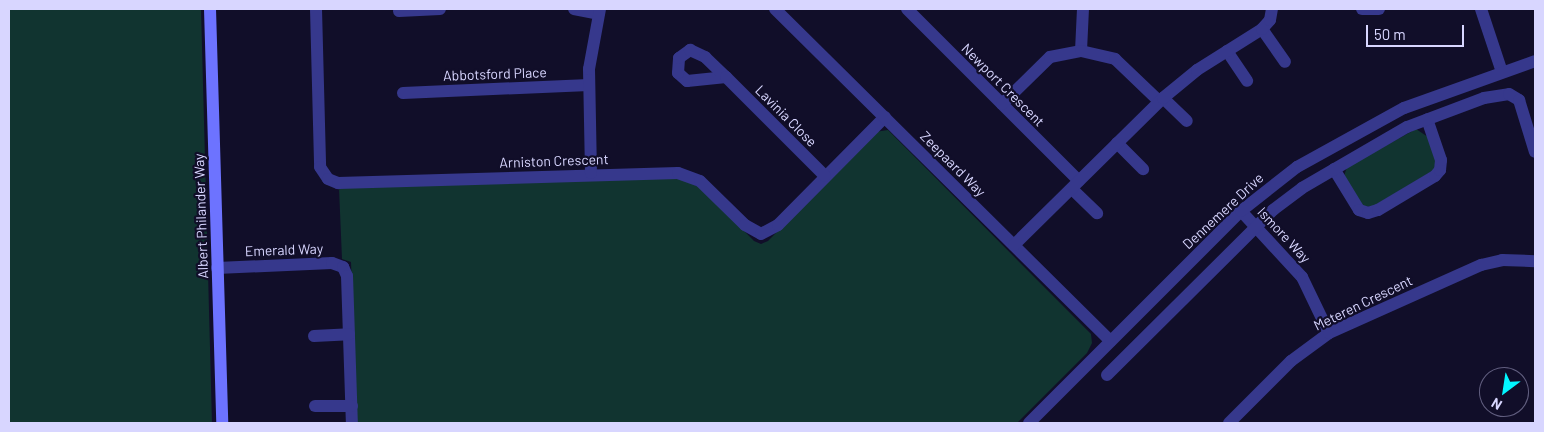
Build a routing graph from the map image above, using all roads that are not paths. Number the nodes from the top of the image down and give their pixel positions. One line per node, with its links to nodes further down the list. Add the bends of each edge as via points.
1 (210, 9): 41 (street, Albert Philander Way)
2 (316, 9): 33 (street, Arniston Crescent, via 320,167 328,179 338,183)
3 (440, 9): 12 (street)
4 (574, 9): 13 (street)
5 (774, 9): 26 (street, Zeepaard Way)
6 (907, 9): 25 (street, Newport Crescent)
7 (1084, 9): 15 (street)
8 (1272, 9): 14 (street, via 1270,20)
9 (1362, 9): 10 (street)
10 (1379, 9)
11 (1481, 9): 19 (street)
12 (399, 11)
13 (599, 11): 22 (street)
14 (1262, 29): 16 (street); 18 (street)
15 (1081, 51): 24 (street, via 1115,59); 25 (street, via 1050,58)
16 (1227, 51): 21 (street); 24 (street)
17 (1535, 61): 19 (street, Dennemere Drive)
18 (1286, 62)
19 (1502, 72): 36 (street, Dennemere Drive, via 1377,121 1297,167)
20 (726, 77): 34 (street, Lavinia Close)
21 (1247, 81)
22 (589, 85): 23 (street, Abbotsford Place); 33 (street)
23 (403, 93)
24 (1161, 99): 28 (street); 29 (street)
25 (1002, 104): 35 (street, Newport Crescent)
26 (885, 117): 34 (street, Arniston Crescent); 39 (street, Zeepaard Way)
27 (1427, 119): 30 (street, via 1496,95 1516,97); 32 (street, via 1407,126); 32 (street, via 1440,160 1438,173 1378,210 1368,213 1359,210)
28 (1186, 121)
29 (1117, 143): 31 (street); 35 (street)
30 (1535, 152)
31 (1143, 169)
32 (1334, 170): 38 (street, via 1292,195)
33 (591, 173): 34 (street, Arniston Crescent, via 671,172 692,177 707,186 745,225 761,234 778,225)
34 (825, 176)
35 (1075, 185): 37 (street, Newport Crescent); 39 (street)
36 (1241, 211): 38 (street, Ismore Way); 45 (street, Dennemere Drive)
37 (1097, 213)
38 (1256, 226): 42 (street, Ismore Way, via 1302,278); 46 (street)
39 (1014, 245): 45 (street, Zeepaard Way)
40 (1535, 260): 42 (street, Meteren Crescent, via 1502,260 1481,265)
41 (217, 268): 43 (street, Emerald Way, via 340,265 347,276); 49 (street, Albert Philander Way)
42 (1329, 333): 52 (street, Meteren Crescent, via 1291,361)
43 (349, 334): 44 (street); 48 (street, Emerald Way)
44 (314, 336)
45 (1110, 341): 51 (street, Dennemere Drive)
46 (1107, 375)
47 (315, 406): 48 (street)
48 (352, 406): 50 (street, Emerald Way)
49 (222, 423)
50 (352, 423)
51 (1028, 423)
52 (1229, 423)

